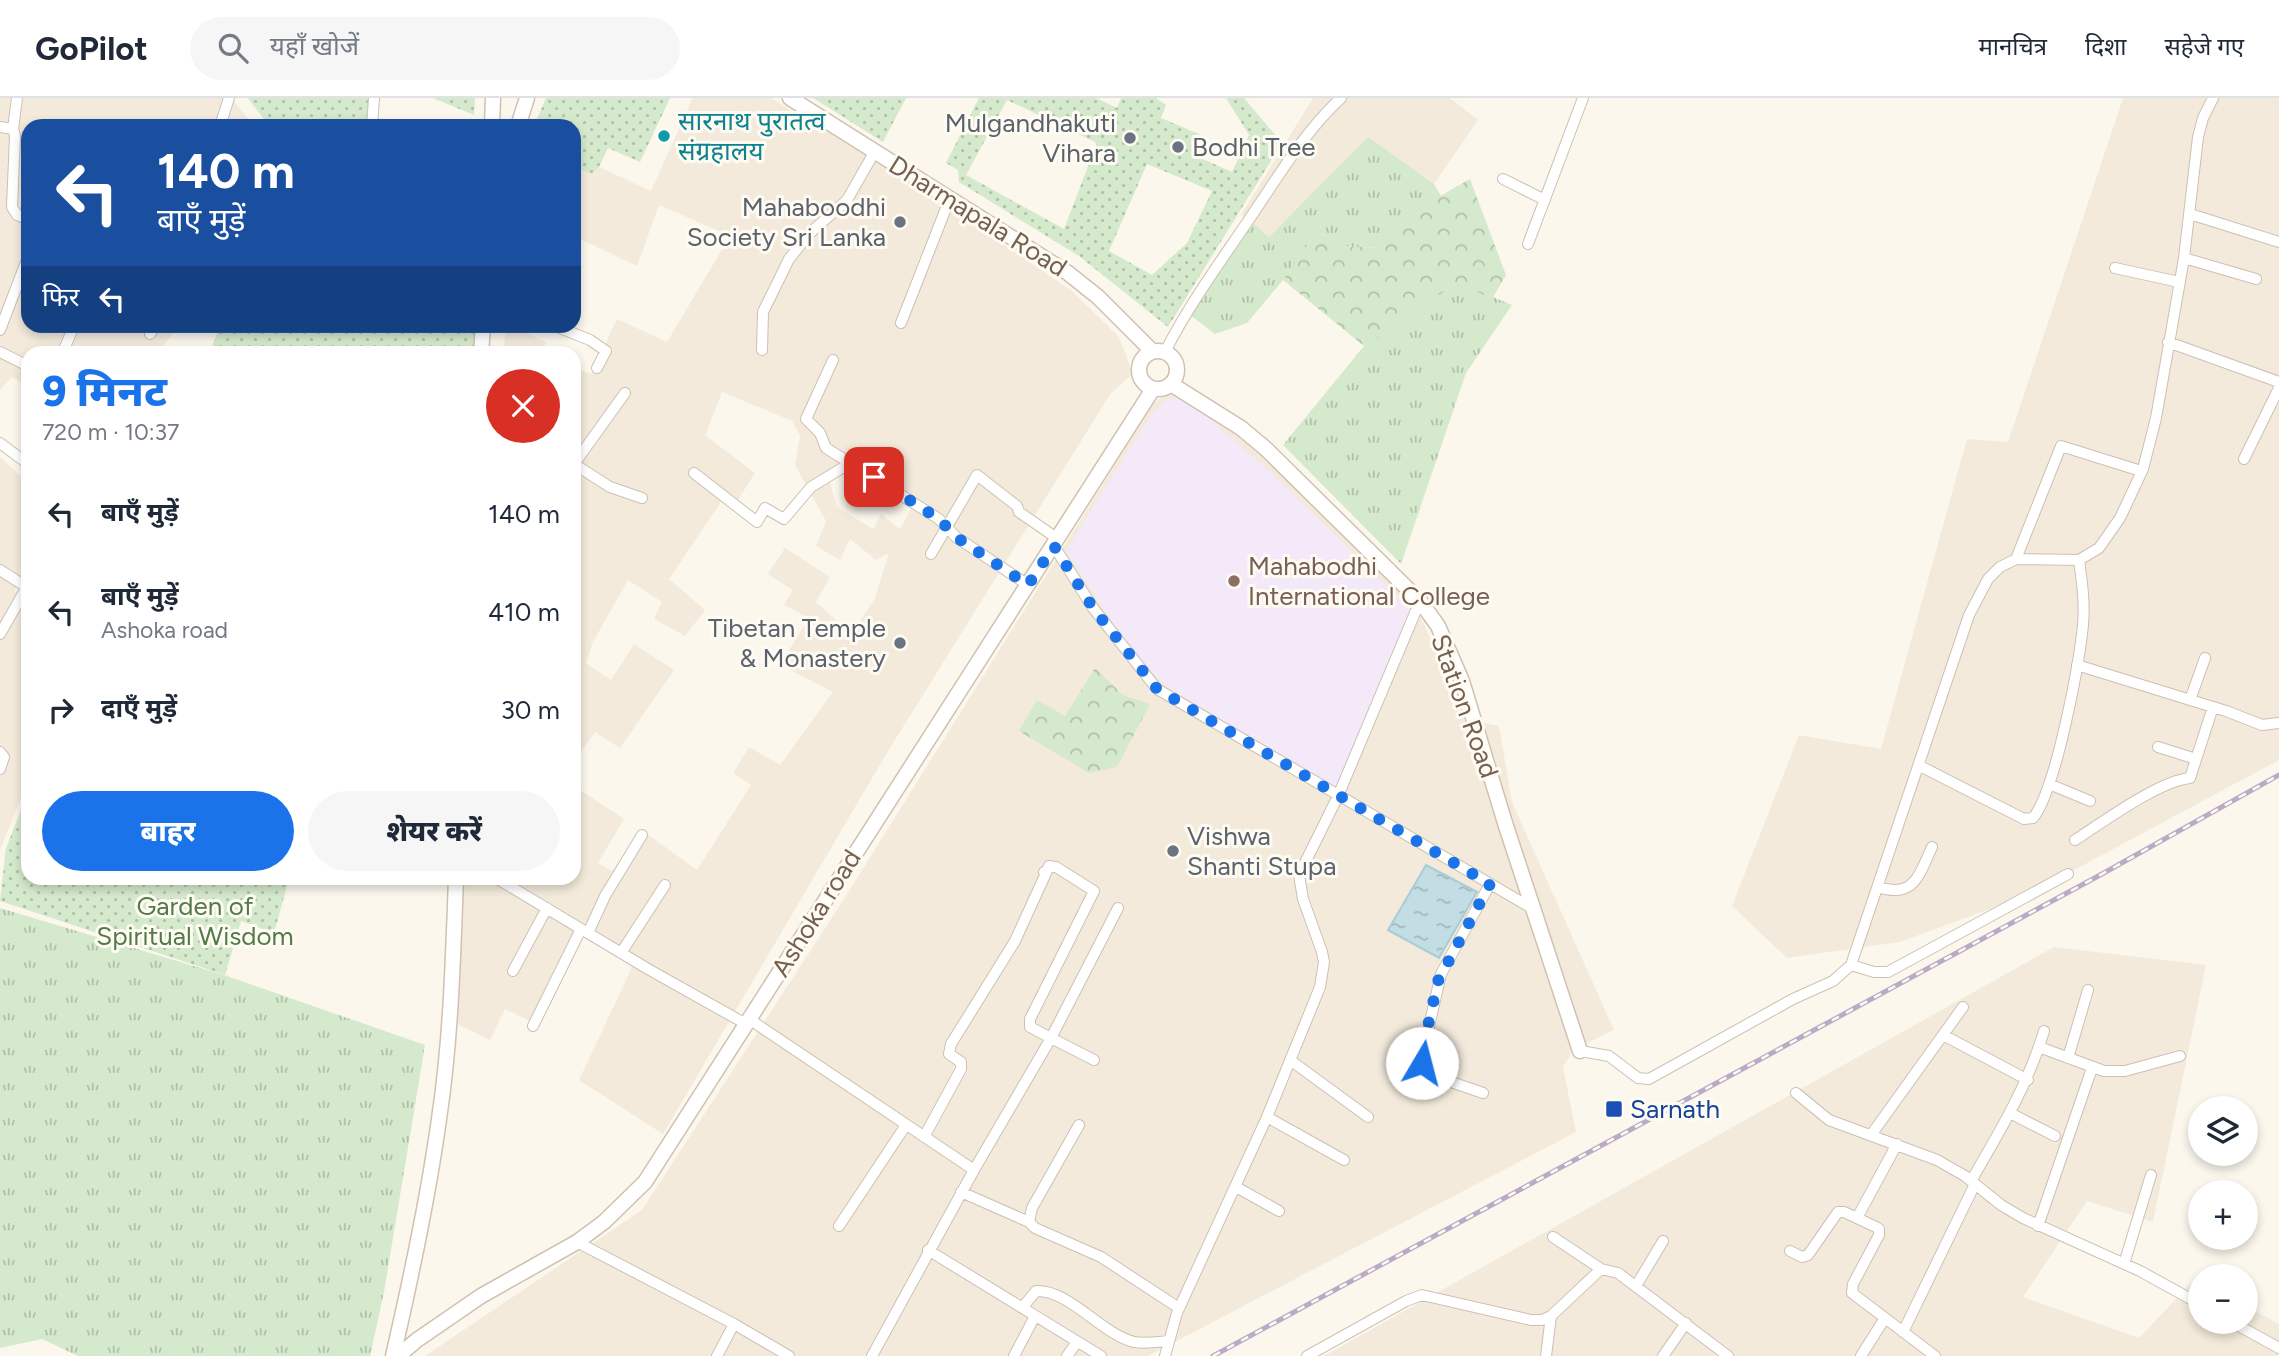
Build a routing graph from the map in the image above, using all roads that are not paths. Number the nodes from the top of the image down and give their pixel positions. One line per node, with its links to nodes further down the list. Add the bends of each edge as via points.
1 (17, 98): 15 (street)
2 (229, 98): 10 (street)
3 (374, 98): 11 (street)
4 (493, 98): 12 (street)
5 (527, 98): 13 (street)
6 (790, 98): 16 (street, Dharmapala Road)
7 (1341, 98): 36 (street, via 1296,152)
8 (1583, 98): 19 (street)
9 (2213, 98): 20 (street, via 2198,137)
10 (222, 119)
11 (372, 119)
12 (492, 119)
13 (520, 119)
14 (0, 127): 15 (street)
15 (13, 129): 21 (street, via 12,207)
16 (875, 151): 18 (street, Dharmapala Road); 34 (street, via 846,200 789,259 763,312)
17 (1503, 179): 19 (street)
18 (950, 198): 30 (street); 36 (street, Dharmapala Road, via 1082,283)
19 (1545, 200): 23 (street)
20 (2190, 214): 22 (street); 24 (street)
21 (21, 216)
22 (2279, 242)
23 (1528, 244)
24 (2184, 258): 27 (street); 28 (street)
25 (2115, 268): 28 (street)
26 (21, 274): 29 (street)
27 (2256, 279)
28 (2179, 282): 33 (street)
29 (3, 318): 31 (street)
30 (901, 323)
31 (0, 330)
32 (572, 333): 39 (street, via 606,351)
33 (2168, 342): 40 (street); 52 (street, via 2156,418)
34 (762, 350)
35 (0, 352): 38 (street)
36 (1158, 352): 41 (street, via 1170,355 1177,366); 42 (street, via 1142,359 1138,371 1143,382)
37 (833, 360): 50 (street, via 806,419 820,433 826,448)
38 (21, 362)
39 (597, 368)
40 (2279, 382)
41 (1171, 384): 42 (street); 64 (street, Station Road, via 1265,448)
42 (1153, 388): 56 (street, Ashoka road)
43 (2279, 388): 45 (street)
44 (625, 393): 47 (street)
45 (2276, 403): 48 (street)
46 (0, 443): 49 (street)
47 (581, 454)
48 (2244, 458)
49 (21, 459)
50 (852, 462): 53 (street, via 811,487 784,519 765,508 757,522); 55 (street)
51 (581, 468): 54 (street, via 610,487)
52 (2141, 471): 58 (street, via 2061,446); 59 (street, via 2109,536)
53 (694, 473)
54 (642, 498)
55 (947, 527): 56 (street, via 977,475); 57 (street); 62 (street)
56 (1056, 542): 62 (street, Ashoka road); 77 (street, via 1093,608 1157,689)
57 (931, 554)
58 (2016, 559): 59 (street); 74 (street, via 2000,567 1977,597)
59 (2079, 560): 67 (street, via 2084,612)
60 (0, 570): 61 (street)
61 (21, 583)
62 (1028, 585): 97 (street, Ashoka road)
63 (21, 597): 65 (street)
64 (1420, 601): 77 (street); 90 (street, Station Road, via 1438,626 1462,681)
65 (0, 634)
66 (2205, 658): 68 (street)
67 (2077, 665): 68 (street); 76 (street)
68 (2190, 700): 69 (street)
69 (2213, 707): 70 (street, via 2262,725); 73 (street)
70 (2279, 723)
71 (2158, 747): 73 (street)
72 (0, 752): 75 (street, via 4,757)
73 (2196, 760): 80 (street, via 2190,778 2155,791)
74 (1920, 766): 76 (street, via 2029,820 2037,813); 87 (street)
75 (0, 769)
76 (2049, 784): 78 (street)
77 (1338, 796): 83 (street); 107 (street, via 1299,875 1324,962 1320,987)
78 (2090, 801)
79 (642, 835): 91 (street)
80 (2075, 840)
81 (1932, 848): 87 (street, via 1910,887 1898,891)
82 (2068, 874): 93 (street, via 1888,972)
83 (1490, 884): 90 (street); 110 (street, via 1438,981 1422,1057 1431,1074)
84 (456, 885): 153 (street, via 440,1117 416,1258)
85 (508, 885): 88 (street)
86 (665, 885): 92 (street)
87 (1878, 887): 93 (street)
88 (547, 908): 91 (street); 94 (street)
89 (1118, 908): 101 (street)
90 (1535, 910): 103 (street, Station Road)
91 (584, 931): 92 (street); 98 (street)
92 (621, 953): 97 (street)
93 (1851, 965): 103 (street, via 1833,981 1649,1080 1638,1078 1609,1055)
94 (513, 971)
95 (2088, 990): 105 (street)
96 (1963, 1007): 100 (street)
97 (748, 1021): 115 (street); 134 (street, Ashoka road, via 645,1182)
98 (533, 1026)
99 (2044, 1031): 102 (street)
100 (1943, 1035): 109 (street); 117 (street)
101 (1051, 1038): 106 (street); 119 (street, via 1030,1027 1030,1020 1094,891 1049,866 1015,941 951,1044 949,1054 961,1062 961,1069); 122 (street)
102 (2039, 1046): 105 (street); 109 (street)
103 (1580, 1051)
104 (2180, 1056): 108 (street, via 2125,1071)
105 (2068, 1058): 108 (street)
106 (1094, 1060)
107 (1290, 1060): 113 (street); 114 (street)
108 (2092, 1068): 131 (street)
109 (2028, 1080): 112 (street)
110 (1483, 1093)
111 (1796, 1093): 117 (street, via 1829,1120)
112 (2010, 1113): 118 (street); 124 (street)
113 (1267, 1117): 121 (street); 125 (street)
114 (1368, 1117)
115 (906, 1125): 119 (street); 130 (street)
116 (1079, 1125): 129 (street, via 1032,1208)
117 (1871, 1135): 120 (street)
118 (2055, 1136)
119 (924, 1137): 122 (street)
120 (1897, 1144): 124 (street, via 1937,1160); 128 (street)
121 (1344, 1160)
122 (974, 1170): 126 (street)
123 (2151, 1175): 137 (street)
124 (1973, 1183): 131 (street); 148 (street)
125 (1236, 1187): 127 (street); 142 (street)
126 (961, 1192): 129 (street); 135 (street)
127 (1279, 1211)
128 (1857, 1218): 136 (street, via 1838,1212 1808,1255); 145 (street, via 1880,1232 1852,1293)
129 (1029, 1222): 142 (street, via 1101,1257)
130 (839, 1226)
131 (2038, 1226): 137 (street)
132 (1553, 1237): 138 (street)
133 (1664, 1241): 139 (street)
134 (578, 1242): 147 (street); 154 (street, Ashoka road, via 481,1296)
135 (928, 1250): 141 (street); 157 (street)
136 (1790, 1251)
137 (2124, 1264): 140 (street)
138 (1601, 1269): 139 (street, via 1618,1273); 144 (street)
139 (1636, 1286): 146 (street)
140 (2188, 1298)
141 (1022, 1308): 143 (street); 150 (street, via 1036,1291 1046,1291 1117,1335 1136,1342)
142 (1179, 1308): 150 (street)
143 (1035, 1316): 151 (street); 158 (street)
144 (1551, 1316): 162 (street, via 1531,1321 1422,1295); 163 (street)
145 (1885, 1318): 148 (street); 166 (street)
146 (1686, 1323): 164 (street); 165 (street)
147 (734, 1325): 155 (street); 156 (street)
148 (1903, 1332): 167 (street)
149 (2250, 1334): 152 (street)
150 (1168, 1341): 161 (street)
151 (1077, 1342): 159 (street); 160 (street)
152 (2278, 1352)
153 (393, 1356)
154 (398, 1356)
155 (717, 1356)
156 (789, 1356)
157 (872, 1356)
158 (1014, 1356)
159 (1067, 1356)
160 (1101, 1356)
161 (1165, 1356)
162 (1307, 1356)
163 (1546, 1356)
164 (1663, 1356)
165 (1727, 1356)
166 (1861, 1356)
167 (1935, 1356)

